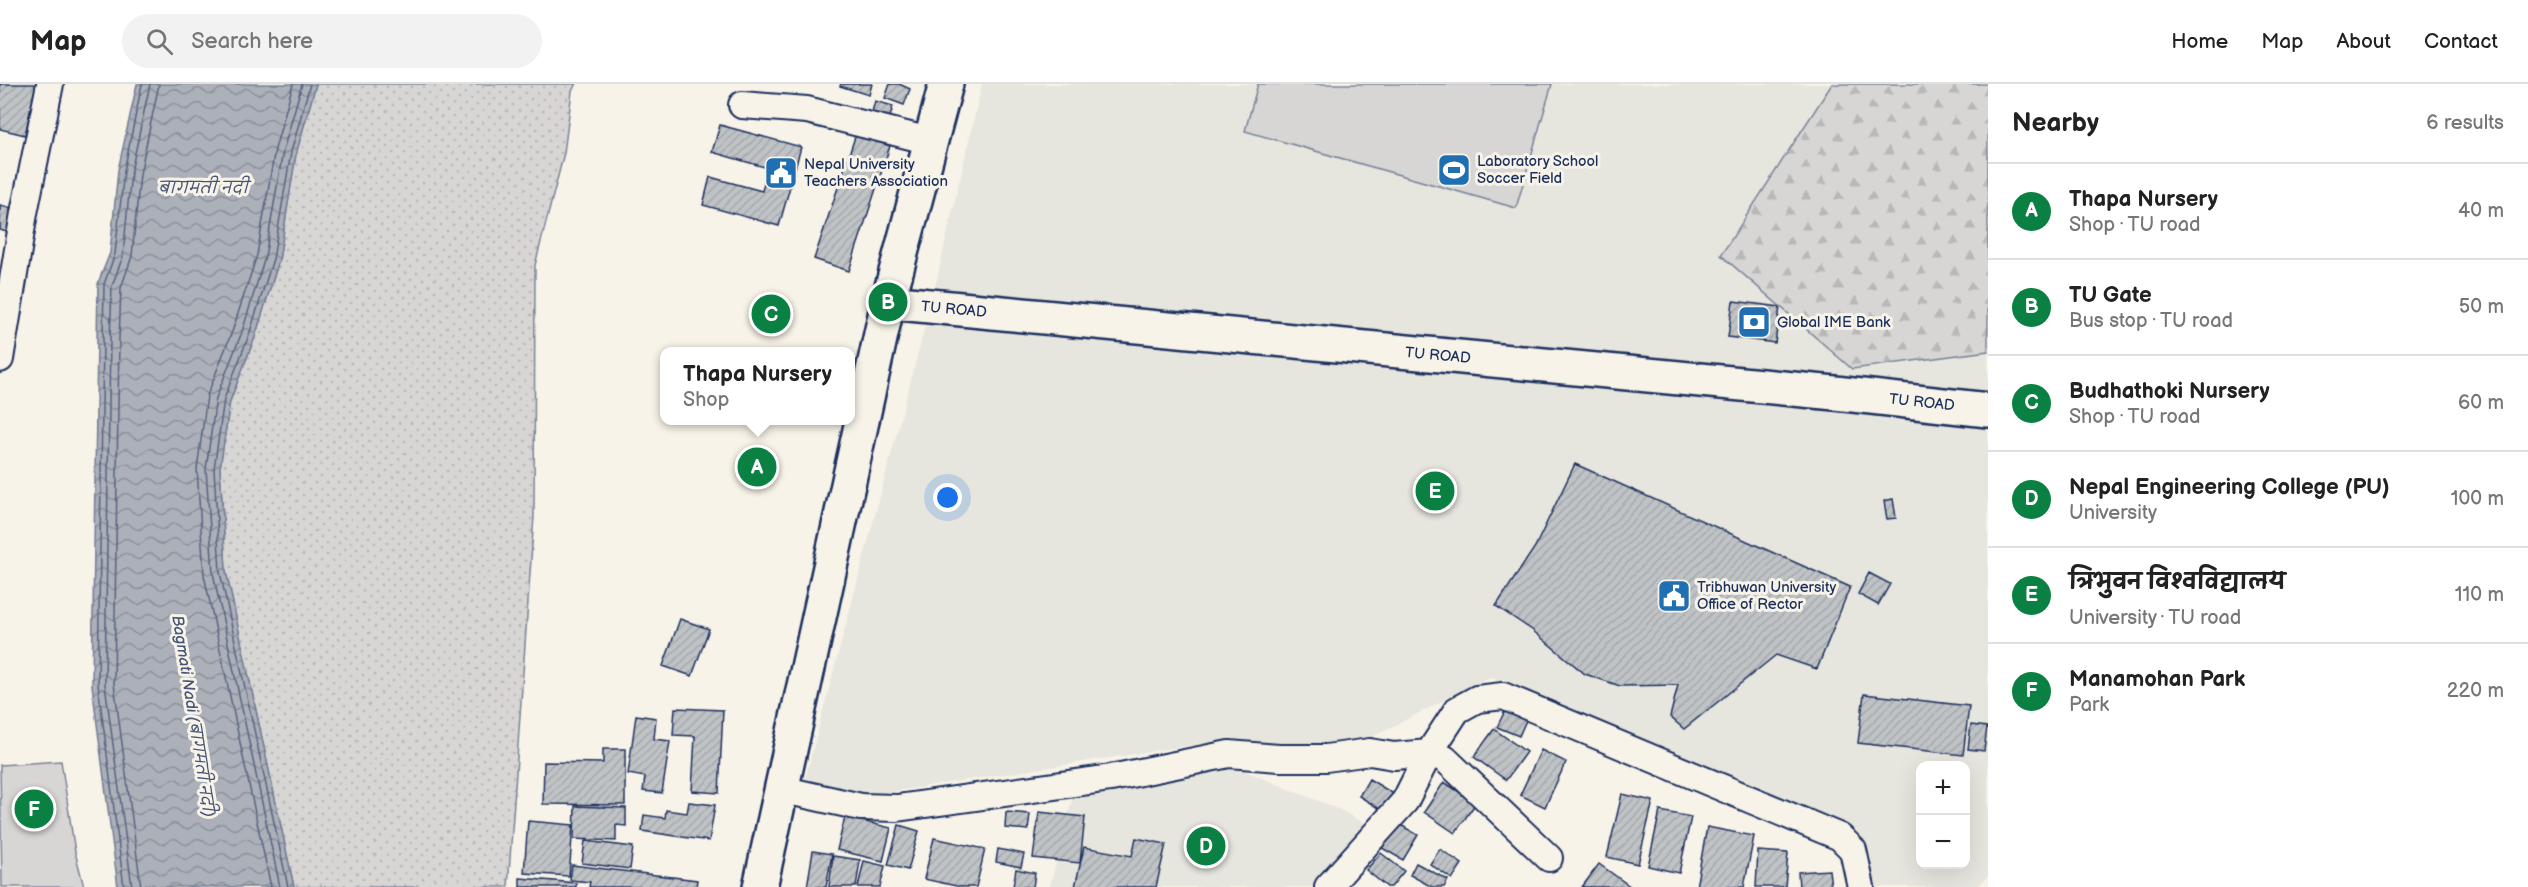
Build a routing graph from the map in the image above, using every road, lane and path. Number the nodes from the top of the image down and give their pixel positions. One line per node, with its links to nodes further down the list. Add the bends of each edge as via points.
1 (50, 84): 6 (street)
2 (946, 84): 4 (street)
3 (742, 105): 4 (street, via 807,110)
4 (930, 141): 5 (street)
5 (888, 302): 7 (street, TU ROAD); 9 (street)
6 (0, 359)
7 (1988, 410)
8 (1429, 753): 9 (street, via 1394,756 1370,752 1326,758 1229,754 1110,778 897,808 861,807); 10 (street, via 1445,759); 12 (street, via 1405,801); 13 (street, via 1456,710 1477,699 1503,696 1840,837 1852,850)
9 (780, 789): 11 (street)
10 (1550, 858)
11 (760, 887)
12 (1328, 887)
13 (1861, 887)

